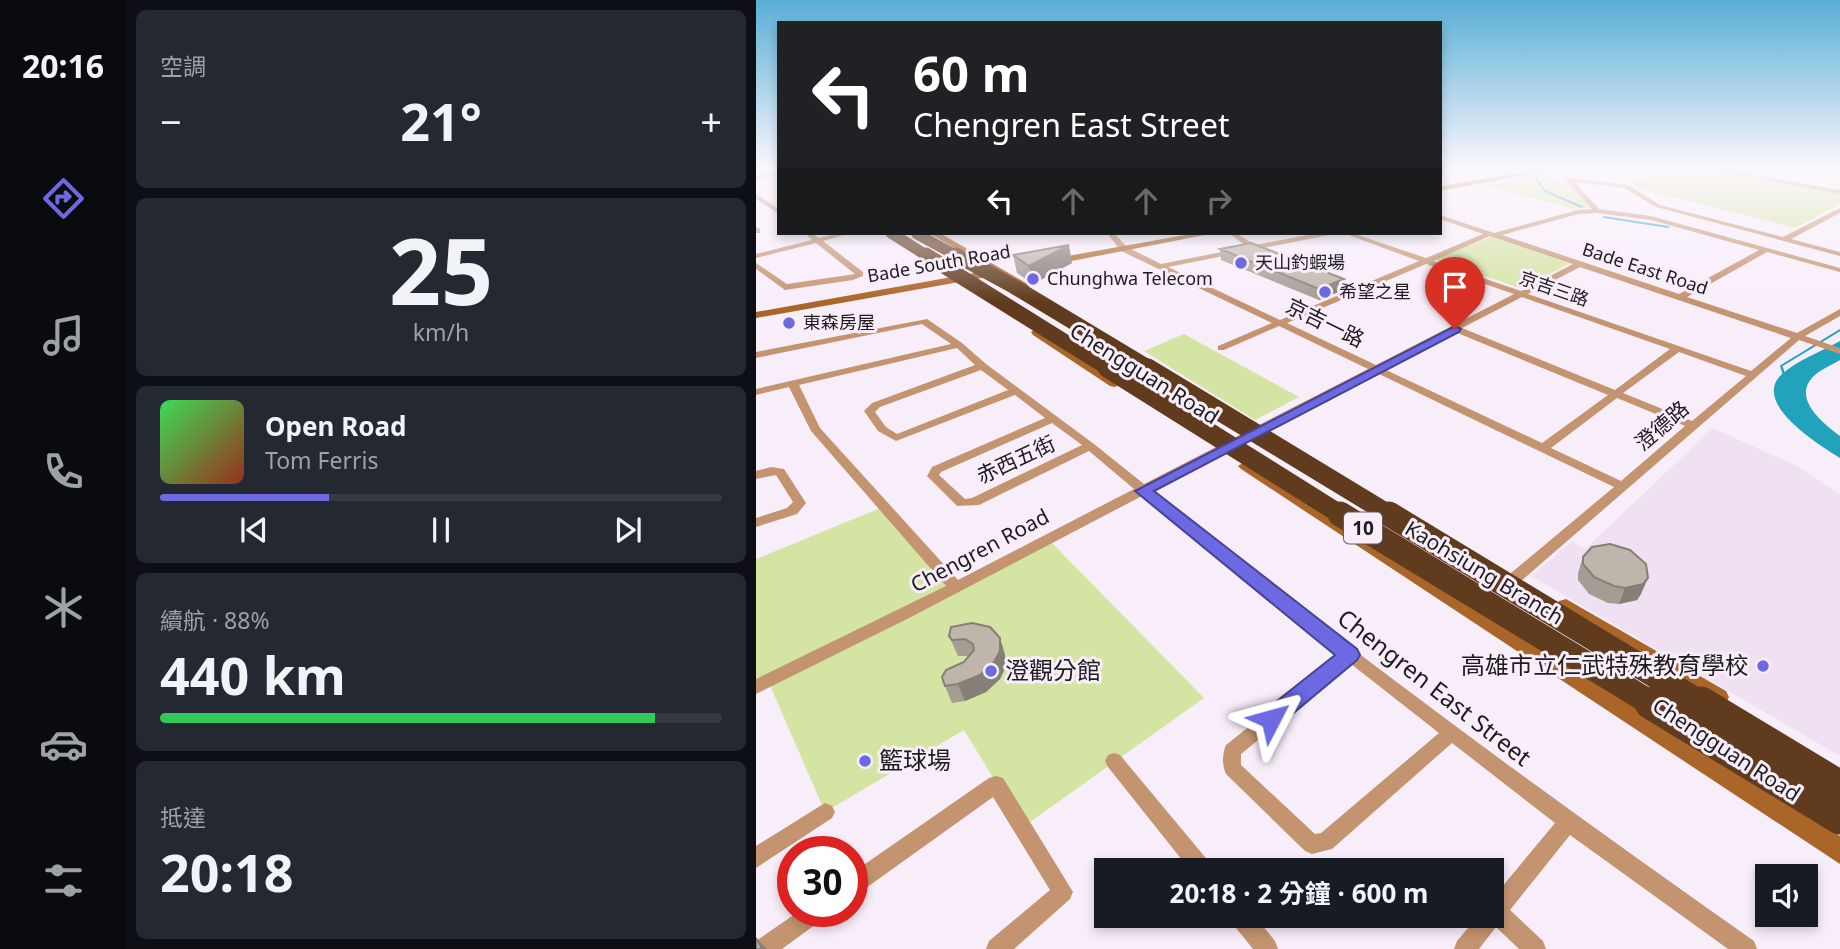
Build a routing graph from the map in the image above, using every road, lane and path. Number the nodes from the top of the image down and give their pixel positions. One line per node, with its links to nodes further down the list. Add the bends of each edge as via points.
1 (1573, 213): 17 (street)
2 (1622, 213): 22 (street)
3 (1686, 213): 18 (street)
4 (1835, 213): 18 (street)
5 (1442, 218): 17 (street, Bade East Road)
6 (811, 235): 19 (street)
7 (839, 235): 19 (street)
8 (884, 235): 33 (street, Chengguan Road)
9 (894, 235): 75 (highway, Kaohsiung Branch / 10, bridge, via 1364,529)
10 (919, 235): 73 (highway, Kaohsiung Branch / 10, bridge, via 1013,286)
11 (938, 235): 31 (street, Chengguan Road)
12 (1112, 235): 21 (street)
13 (1199, 235): 21 (street, Bade South Road)
14 (1235, 235): 20 (street)
15 (1319, 235): 20 (street)
16 (1352, 235): 26 (street, 京吉三路)
17 (1491, 235): 26 (street); 28 (street, Bade East Road)
18 (1784, 239): 22 (street); 23 (street)
19 (818, 240): 24 (street); 29 (street, via 860,274 785,287)
20 (1252, 248): 25 (street); 30 (street)
21 (1124, 249): 27 (street, Bade South Road); 30 (street, 京吉一路)
22 (1766, 250): 32 (street); 37 (street)
23 (1840, 254)
24 (756, 256)
25 (1275, 257)
26 (1424, 260): 35 (street); 36 (street, 京吉三路)
27 (1040, 264)
28 (1578, 264): 36 (street, Chengren Road); 37 (street, Bade East Road)
29 (756, 265)
30 (1160, 266): 40 (street, 京吉一路)
31 (1009, 270): 33 (street, Bade South Road); 58 (street, Chengguan Road)
32 (1840, 270)
33 (954, 278): 39 (street, Bade South Road); 61 (street, Chengguan Road)
34 (1345, 286): 35 (street)
35 (1357, 290): 40 (street)
36 (1520, 294): 41 (street, Chengren Road); 46 (street, 京吉三路)
37 (1682, 296): 42 (street, Bade East Road)
38 (1840, 313): 42 (street, 澄德路)
39 (756, 315)
40 (1280, 323): 45 (street); 50 (street, 京吉一路)
41 (1455, 329): 50 (street, Chengren Road); 55 (street)
42 (1797, 337): 43 (street, Bade East Road); 51 (street, 澄德路)
43 (1812, 342): 47 (street, Bade East Road)
44 (959, 345): 48 (street, Chengren East Street, via 924,321); 49 (street, Chengren East Street); 52 (street)
45 (1221, 348)
46 (1677, 349): 51 (street, 京吉三路); 55 (street)
47 (1840, 351)
48 (756, 355)
49 (982, 366): 53 (street, Chengren East Street); 53 (street, via 869,411 882,429 896,438)
50 (1377, 369): 58 (street, Chengren Road); 60 (street, 京吉一路)
51 (1751, 374): 57 (street, 澄德路)
52 (793, 384): 54 (street); 67 (street, via 815,429)
53 (1016, 391): 56 (street, Chengren East Street)
54 (756, 392)
55 (1615, 395): 57 (street); 60 (street)
56 (1053, 419): 59 (street, Chengren East Street); 59 (street, 赤西五街, via 936,470 933,476 962,503 974,502)
57 (1692, 425): 63 (street, 澄德路)
58 (1260, 430): 61 (street, Chengren Road); 66 (street, Chengguan Road)
59 (1090, 446): 64 (street, Chengren East Street)
60 (1544, 447): 63 (street, 京吉一路)
61 (1222, 450): 64 (street, Chengren Road); 77 (street, Chengguan Road)
62 (756, 475): 65 (street, via 780,472 800,503 792,511)
63 (1622, 486): 66 (street, 澄德路)
64 (1143, 491): 67 (street, Chengren Road); 68 (street, Chengren East Street)
65 (756, 523)
66 (1517, 578): 72 (street, Chengguan Road)
67 (956, 587): 69 (street, Chengren Road)
68 (1350, 655): 70 (street, Chengren East Street); 70 (street, via 1231,751 1232,768 1312,844 1325,842)
69 (756, 687)
70 (1452, 733): 76 (street, Chengren East Street)
71 (1114, 761): 79 (street)
72 (1840, 769)
73 (1840, 787)
74 (825, 813): 78 (street)
75 (1840, 818)
76 (1568, 822): 81 (street); 91 (street, Chengren East Street)
77 (1840, 851)
78 (756, 858)
79 (1193, 858)
80 (868, 875): 87 (street, via 996,784 1063,892)
81 (1504, 900)
82 (1504, 920): 90 (street)
83 (795, 927): 86 (street)
84 (1250, 928): 88 (street)
85 (1482, 928): 89 (street)
86 (763, 949)
87 (997, 949)
88 (1267, 949)
89 (1465, 949)
90 (1535, 949)
91 (1746, 949)

